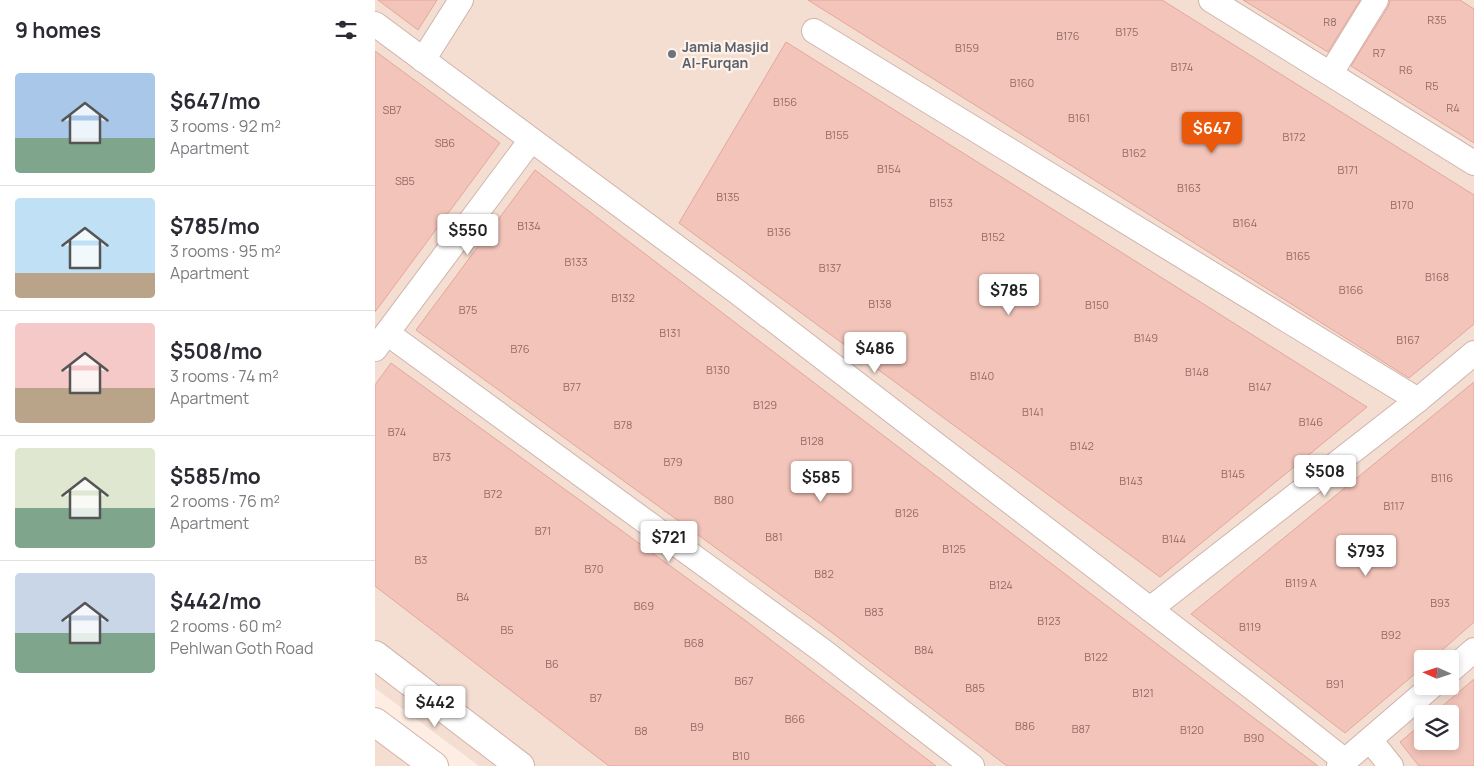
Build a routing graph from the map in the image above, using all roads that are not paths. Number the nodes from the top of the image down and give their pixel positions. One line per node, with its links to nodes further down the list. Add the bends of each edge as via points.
1 (461, 0): 6 (street)
2 (1211, 0): 7 (street)
3 (1377, 0): 7 (street)
4 (375, 24): 6 (street)
5 (814, 31): 12 (street)
6 (423, 60): 8 (street)
7 (1331, 73): 9 (street)
8 (531, 140): 10 (street); 13 (street, via 735,291)
9 (1474, 163)
10 (381, 341): 23 (street, via 823,651)
11 (1474, 353): 12 (street)
12 (1418, 400): 13 (street)
13 (1150, 609): 20 (street, via 1258,692)
14 (1474, 650): 16 (street)
15 (375, 655): 22 (main road)
16 (1459, 663)
17 (1422, 695): 19 (street)
18 (375, 722): 21 (main road)
19 (1370, 740): 20 (street); 24 (street)
20 (1342, 764)
21 (434, 766)
22 (520, 766)
23 (972, 766)
24 (1391, 766)

